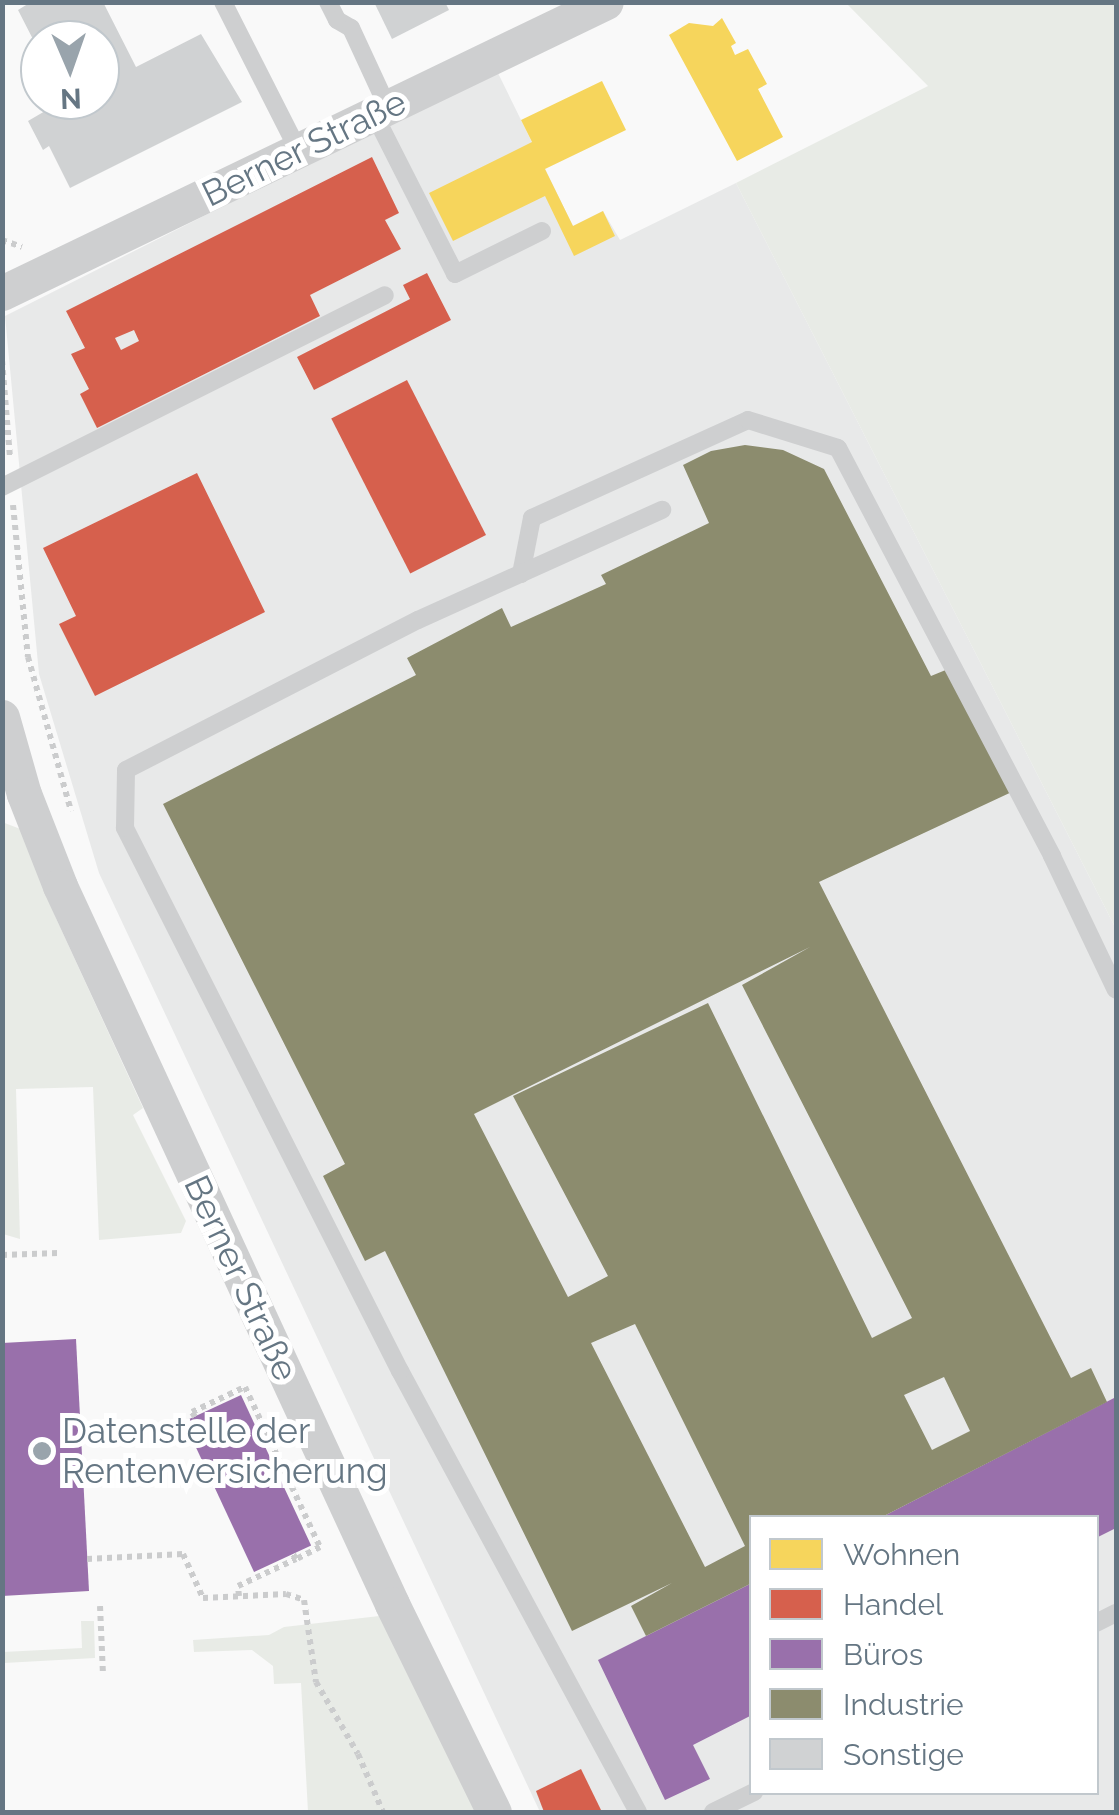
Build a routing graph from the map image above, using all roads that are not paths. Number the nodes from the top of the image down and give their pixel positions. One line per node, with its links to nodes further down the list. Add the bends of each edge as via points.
1 (223, 2): 5 (lane)
2 (328, 2): 4 (lane, via 337,20 352,28)
3 (606, 2): 4 (street, Berner Straße)
4 (381, 111): 5 (street, Berner Straße); 6 (lane, via 455,274)
5 (298, 150): 7 (street, Berner Straße)
6 (542, 231)
7 (2, 293)
8 (385, 295): 9 (lane)
9 (7, 485)
10 (662, 510): 11 (lane)
11 (521, 574): 14 (lane, via 532,518 748,420 838,448); 17 (lane, via 126,770 125,828 400,1371)
12 (2, 718): 13 (street, Berner Straße)
13 (13, 797): 16 (street, Berner Straße)
14 (1116, 990)
15 (749, 1794): 18 (lane)
16 (494, 1812)
17 (638, 1812)
18 (713, 1812)

